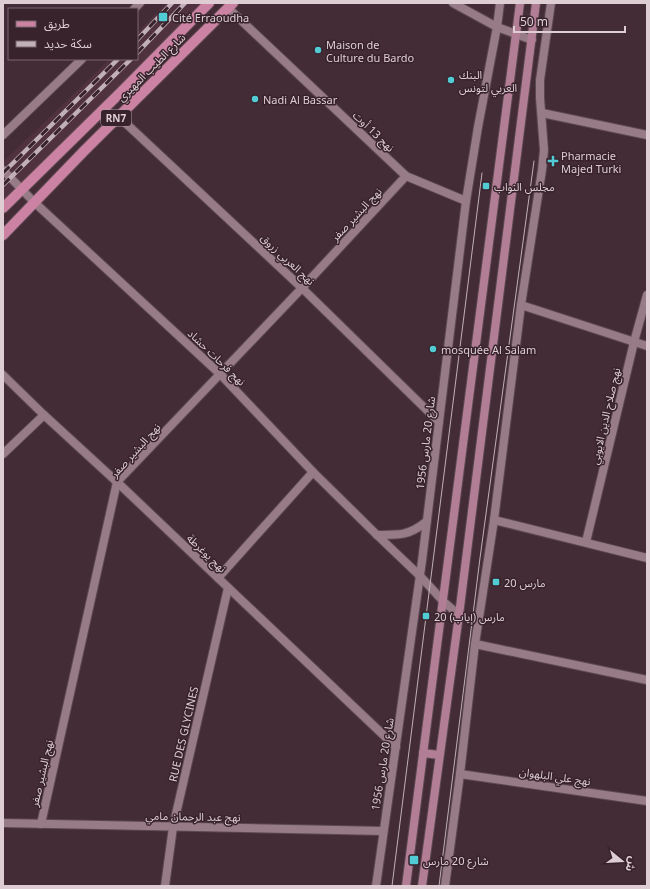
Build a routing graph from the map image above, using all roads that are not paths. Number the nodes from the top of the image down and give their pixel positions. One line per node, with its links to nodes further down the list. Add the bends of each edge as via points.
1 (209, 3): 18 (main road, شارع الطيب المهيري / RN7)
2 (453, 3): 8 (street)
3 (500, 3): 8 (street, شارع 20 مارس 1956)
4 (520, 3): 9 (main road)
5 (536, 3): 10 (main road)
6 (551, 3): 12 (street, via 540,80)
7 (230, 5): 13 (main road, شارع الطيب المهيري / RN7); 17 (street, نهج 13 أوت)
8 (497, 27): 9 (street); 19 (street, شارع 20 مارس 1956)
9 (516, 34): 10 (street); 43 (main road)
10 (532, 40): 44 (main road)
11 (81, 60): 14 (street)
12 (542, 113): 15 (street); 25 (street, via 542,170)
13 (118, 116): 20 (main road, شارع الطيب المهيري / RN7); 23 (street, نهج العربي زروق)
14 (3, 135)
15 (647, 135)
16 (3, 170): 18 (street, نهج فرحات حشاد)
17 (406, 176): 19 (street, نهج 13 أوت); 23 (street, نهج البشير صفر)
18 (22, 190): 20 (street, نهج فرحات حشاد); 21 (main road, شارع الطيب المهيري / RN7)
19 (466, 201): 31 (street, شارع 20 مارس 1956)
20 (34, 202): 22 (main road, شارع الطيب المهيري / RN7); 28 (street, نهج فرحات حشاد)
21 (3, 208)
22 (3, 235)
23 (302, 288): 28 (street, نهج البشير صفر); 31 (street, نهج العربي زروق)
24 (647, 295): 26 (street, نهج صلاح الدين الايوبي)
25 (521, 305): 26 (street); 35 (street)
26 (634, 342): 27 (street); 38 (street, نهج صلاح الدين الايوبي)
27 (647, 346)
28 (220, 374): 33 (street, نهج فرحات حشاد); 34 (street, نهج البشير صفر)
29 (3, 375): 30 (street, نهج يوغرطة)
30 (44, 415): 32 (street); 34 (street, نهج يوغرطة)
31 (439, 422): 36 (street, شارع 20 مارس 1956)
32 (3, 454)
33 (313, 472): 37 (street, نهج فرحات حشاد); 41 (street)
34 (118, 482): 41 (street, نهج يوغرطة); 53 (street, نهج البشير صفر)
35 (494, 520): 38 (street); 45 (street)
36 (426, 522): 37 (street, via 415,530 401,535); 40 (street, شارع 20 مارس 1956)
37 (377, 535): 40 (street, نهج فرحات حشاد)
38 (586, 542): 39 (street)
39 (647, 558)
40 (420, 576): 43 (street, نهج فرحات حشاد); 47 (street, شارع 20 مارس 1956)
41 (218, 578): 42 (street, نهج يوغرطة)
42 (228, 588): 47 (street, نهج يوغرطة); 54 (street, RUE DES GLYCINES)
43 (444, 602): 44 (street, نهج فرحات حشاد); 48 (main road)
44 (459, 615): 49 (main road)
45 (475, 644): 46 (street); 50 (street)
46 (647, 680)
47 (396, 747): 55 (street, شارع 20 مارس 1956)
48 (423, 753): 49 (main road); 58 (main road)
49 (439, 756): 59 (main road)
50 (460, 774): 51 (street, نهج علي البلهوان); 60 (street)
51 (647, 801)
52 (3, 823): 53 (street, نهج عبد الرحمان مامي)
53 (41, 824): 54 (street, نهج عبد الرحمان مامي)
54 (173, 827): 55 (street, نهج عبد الرحمان مامي); 56 (street, RUE DES GLYCINES)
55 (383, 831): 57 (street, شارع 20 مارس 1956)
56 (165, 886)
57 (376, 886)
58 (406, 886)
59 (422, 886)
60 (446, 886)

